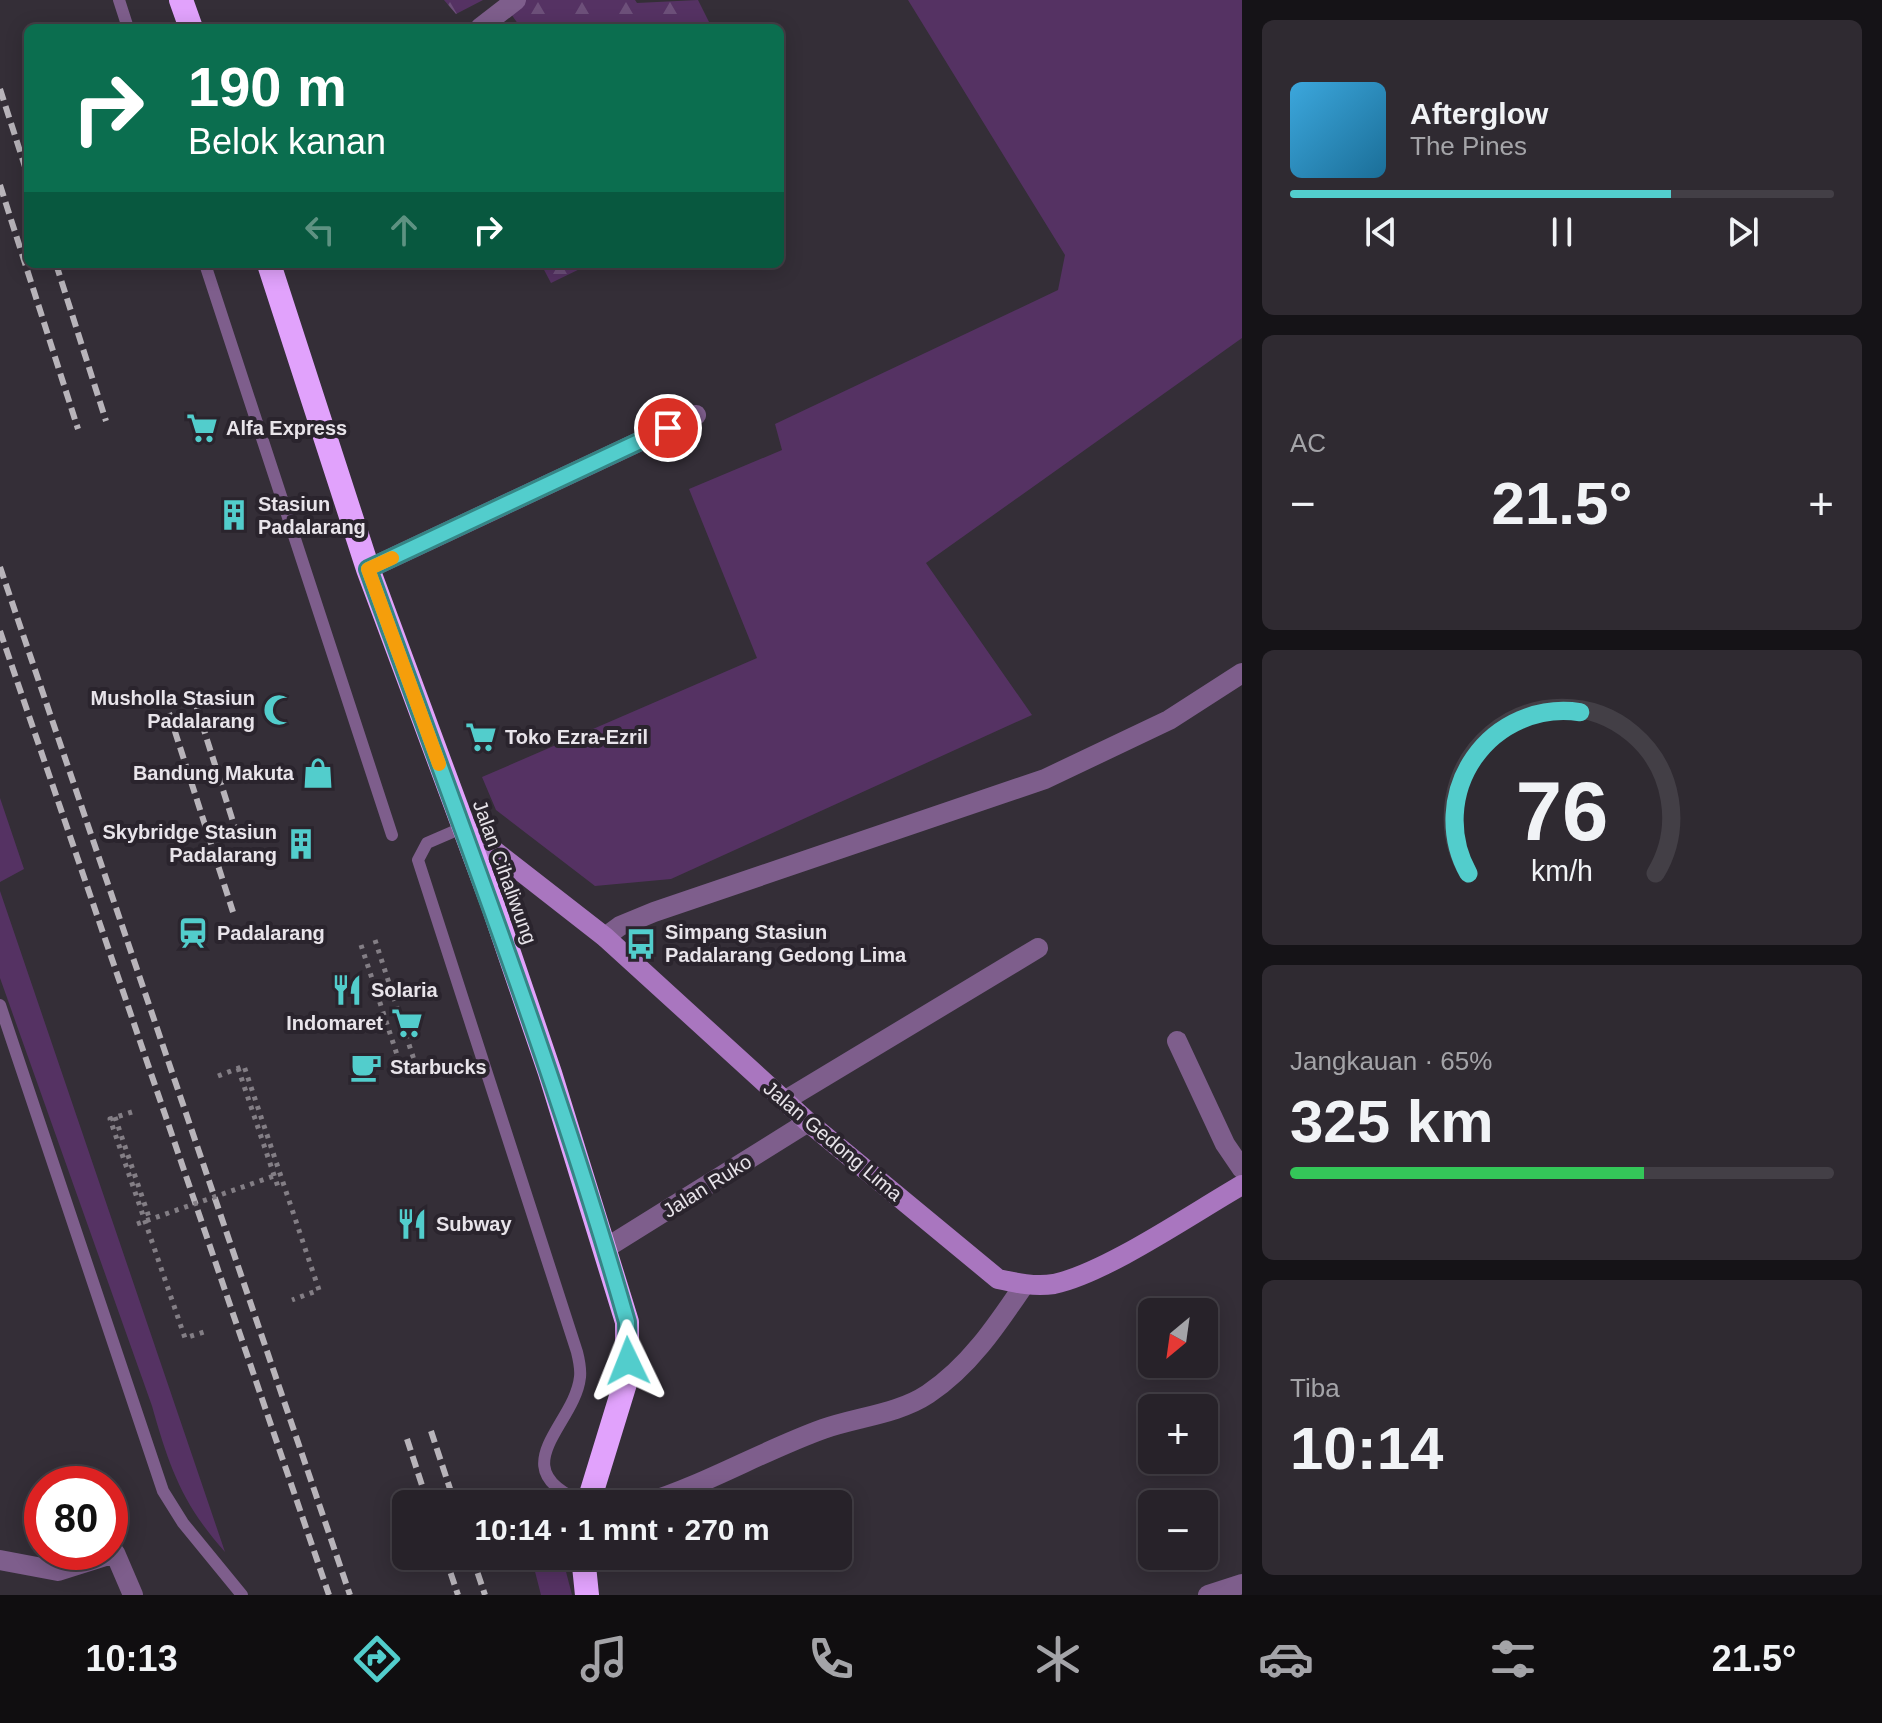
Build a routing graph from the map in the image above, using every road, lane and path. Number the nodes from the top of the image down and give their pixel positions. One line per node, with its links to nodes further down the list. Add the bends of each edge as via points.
1 (119, 0): 4 (lane)
2 (181, 0): 5 (highway)
3 (516, 0): 6 (street)
4 (127, 24)
5 (190, 24)
6 (485, 24)
7 (206, 268): 13 (lane)
8 (270, 268): 10 (highway, Jalan Cihaliwung)
9 (696, 415): 10 (street)
10 (368, 569): 12 (highway, Jalan Cihaliwung)
11 (1242, 673): 14 (street, via 1169,720 1045,779 654,912)
12 (464, 827): 14 (street, Jalan Gedong Lima); 32 (highway, Jalan Cihaliwung); 36 (lane, via 420,851 420,868 577,1352 580,1378 546,1445 554,1486)
13 (392, 835)
14 (605, 937): 23 (street, Jalan Gedong Lima)
15 (375, 940): 20 (path)
16 (361, 945): 21 (path)
17 (1038, 948): 23 (street)
18 (0, 1005): 43 (lane, via 163,1491)
19 (1177, 1041): 26 (street)
20 (417, 1069)
21 (403, 1073)
22 (218, 1076): 27 (path, via 238,1068)
23 (784, 1101): 25 (street, Jalan Gedong Lima)
24 (132, 1112): 30 (path, via 115,1117)
25 (808, 1122): 32 (street, Jalan Ruko); 33 (street, Jalan Gedong Lima, via 998,1279)
26 (1242, 1169)
27 (277, 1175): 29 (path, bridge); 30 (path, bridge); 34 (path, via 319,1290)
28 (1242, 1185): 33 (street, Jalan Gedong Lima, via 1083,1274 1053,1284)
29 (278, 1187)
30 (147, 1220): 31 (path, bridge); 35 (path, via 185,1338)
31 (137, 1224)
32 (606, 1248): 37 (highway, Jalan Cihaliwung, via 627,1322 628,1366)
33 (1024, 1285): 38 (street, via 984,1343 929,1394 823,1429)
34 (292, 1300)
35 (207, 1331)
36 (562, 1490)
37 (592, 1490)
38 (685, 1490)
39 (0, 1560): 42 (street, via 58,1571 115,1553)
40 (584, 1570): 44 (highway)
41 (1242, 1584): 45 (street)
42 (133, 1595)
43 (242, 1595)
44 (587, 1595)
45 (1208, 1595)

